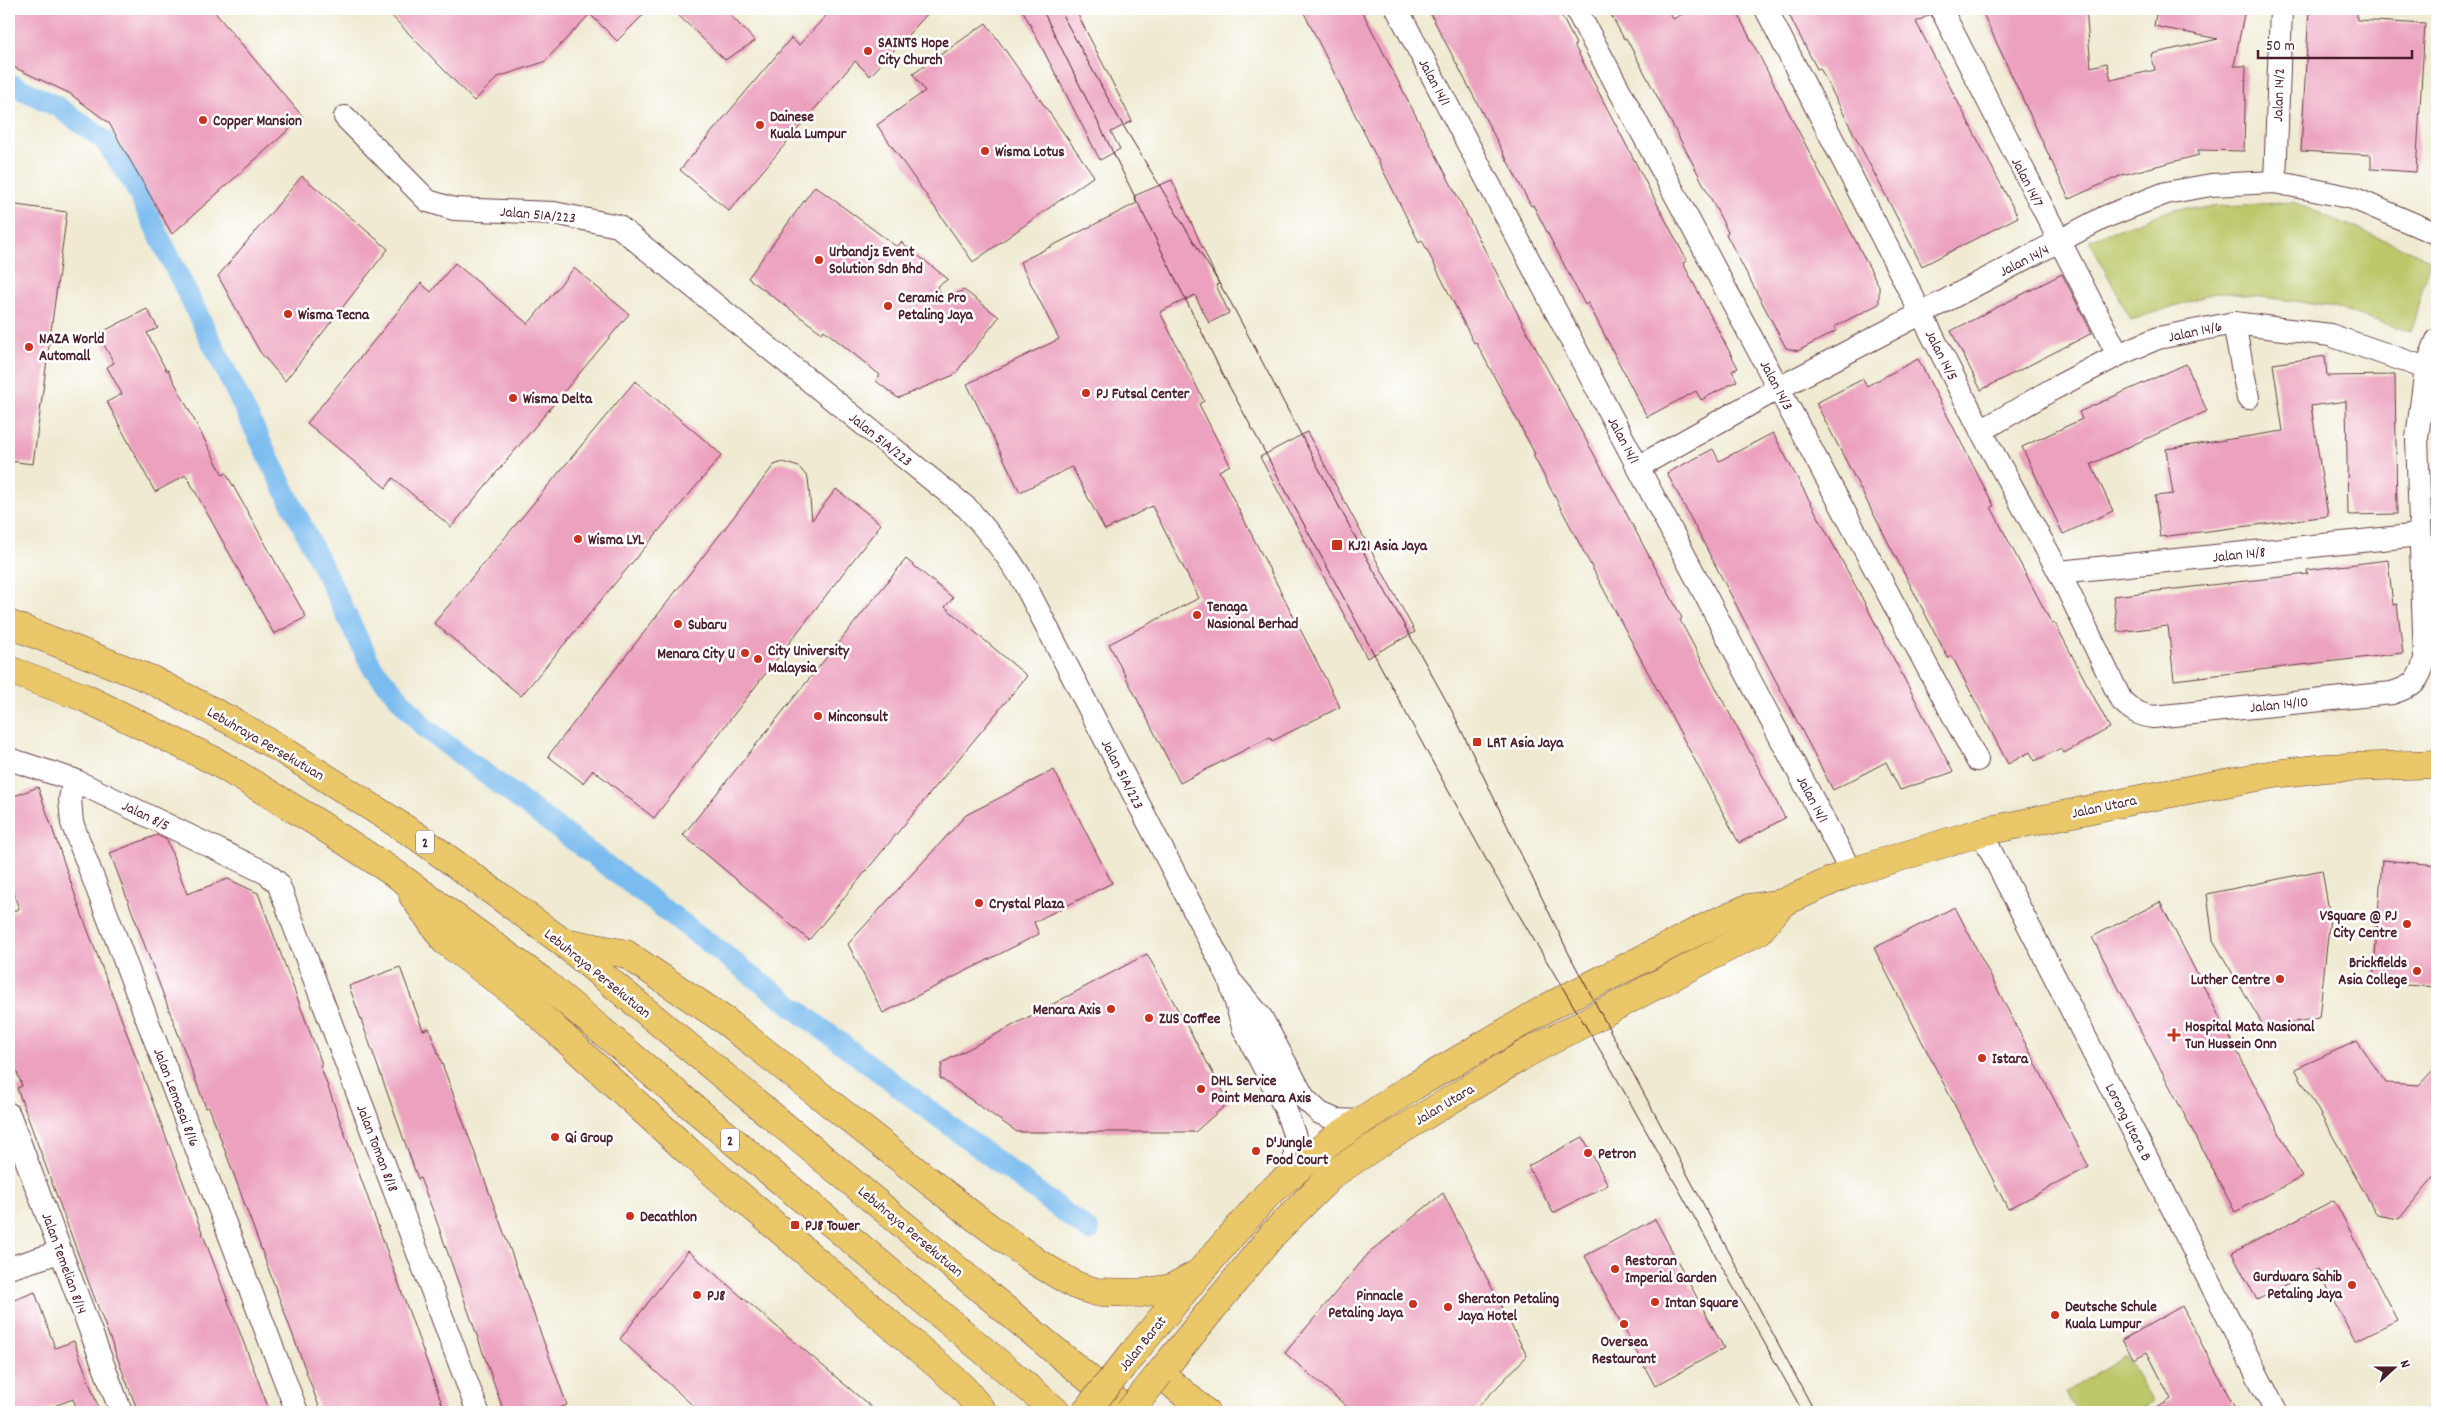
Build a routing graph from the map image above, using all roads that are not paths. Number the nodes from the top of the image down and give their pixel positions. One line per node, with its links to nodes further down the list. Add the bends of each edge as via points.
1 (1397, 9): 18 (street, Jalan 14/1)
2 (1576, 9): 15 (street, Jalan 14/3)
3 (1766, 9): 10 (street, Jalan 14/5)
4 (1941, 9): 9 (street, Jalan 14/7)
5 (2281, 9): 7 (street, Jalan 14/2)
6 (345, 117): 34 (street, Jalan 51A/223, via 428,201 454,209 554,213 618,226 967,508 1007,554 1023,581)
7 (2275, 182): 8 (street, Jalan 14/4, via 2353,198); 9 (street, Jalan 14/4, via 2211,185 2166,193 2105,217)
8 (2437, 234)
9 (2059, 243): 10 (street, Jalan 14/4); 13 (street, Jalan 14/7)
10 (1920, 313): 15 (street, Jalan 14/4); 17 (street, Jalan 14/5)
11 (2234, 323): 13 (street, Jalan 14/6, via 2158,338); 14 (street, Jalan 14/6, via 2330,335); 16 (street)
12 (2437, 340): 14 (street)
13 (2118, 355): 17 (street, Jalan 14/6)
14 (2426, 368): 19 (street, via 2417,438)
15 (1779, 388): 18 (street, Jalan 14/4); 25 (street, Jalan 14/3)
16 (2248, 398)
17 (1981, 432): 20 (street, Jalan 14/5)
18 (1638, 467): 29 (street, Jalan 14/1)
19 (2420, 535): 20 (street, Jalan 14/8); 23 (street, Jalan 14/10, via 2425,659 2421,676 2408,687 2392,693 2153,717 2132,710)
20 (2059, 572): 23 (street, Jalan 14/5)
21 (9, 624): 33 (main road, Lebuhraya Persekutuan / 2, via 150,679 276,746 418,837)
22 (9, 670): 30 (main road, 2, via 83,697 215,761)
23 (2121, 700)
24 (9, 759): 27 (street, Jalan 8/5)
25 (1977, 760)
26 (2437, 764): 28 (main road, Jalan Utara, via 2324,768 2274,774)
27 (74, 780): 31 (street, Jalan 8/5, via 266,873); 43 (street, Jalan Lemasai 8/16, via 70,799 72,823)
28 (1981, 832): 29 (main road, Jalan Utara); 50 (street, Lorong Utara B)
29 (1851, 872): 32 (main road, Jalan Utara)
30 (397, 875): 45 (main road, via 445,941 522,999 689,1152 946,1372); 46 (main road, 2, via 541,980)
31 (278, 883): 44 (street, Jalan Toman 8/18)
32 (1782, 904): 36 (main road, Jalan Utara, via 1748,908 1550,1006); 41 (main road, Jalan Utara, via 1759,931 1528,1053 1333,1174 1273,1234)
33 (561, 941): 40 (main road, via 626,954 769,1053 972,1215 1038,1263 1075,1285 1096,1292 1141,1294 1171,1288); 48 (main road, Lebuhraya Persekutuan / 2)
34 (1229, 978): 36 (street, Jalan 51A/223, via 1261,1017 1304,1098 1320,1113 1336,1120); 37 (street, Jalan 51A/223, via 1243,1027 1285,1108 1295,1137)
35 (9, 1114): 38 (street, Jalan Temelian 8/14)
36 (1360, 1121): 37 (main road, Jalan Utara)
37 (1295, 1169): 40 (main road, Jalan Utara)
38 (60, 1252): 39 (street); 42 (street, Jalan Temelian 8/14)
39 (9, 1268)
40 (1198, 1273): 47 (main road, Jalan Barat, bridge)
41 (1160, 1373): 48 (main road, bridge); 49 (main road)
42 (121, 1412)
43 (297, 1412)
44 (478, 1412)
45 (983, 1412)
46 (1057, 1412)
47 (1085, 1412)
48 (1129, 1412)
49 (1205, 1412)
50 (2276, 1412)

